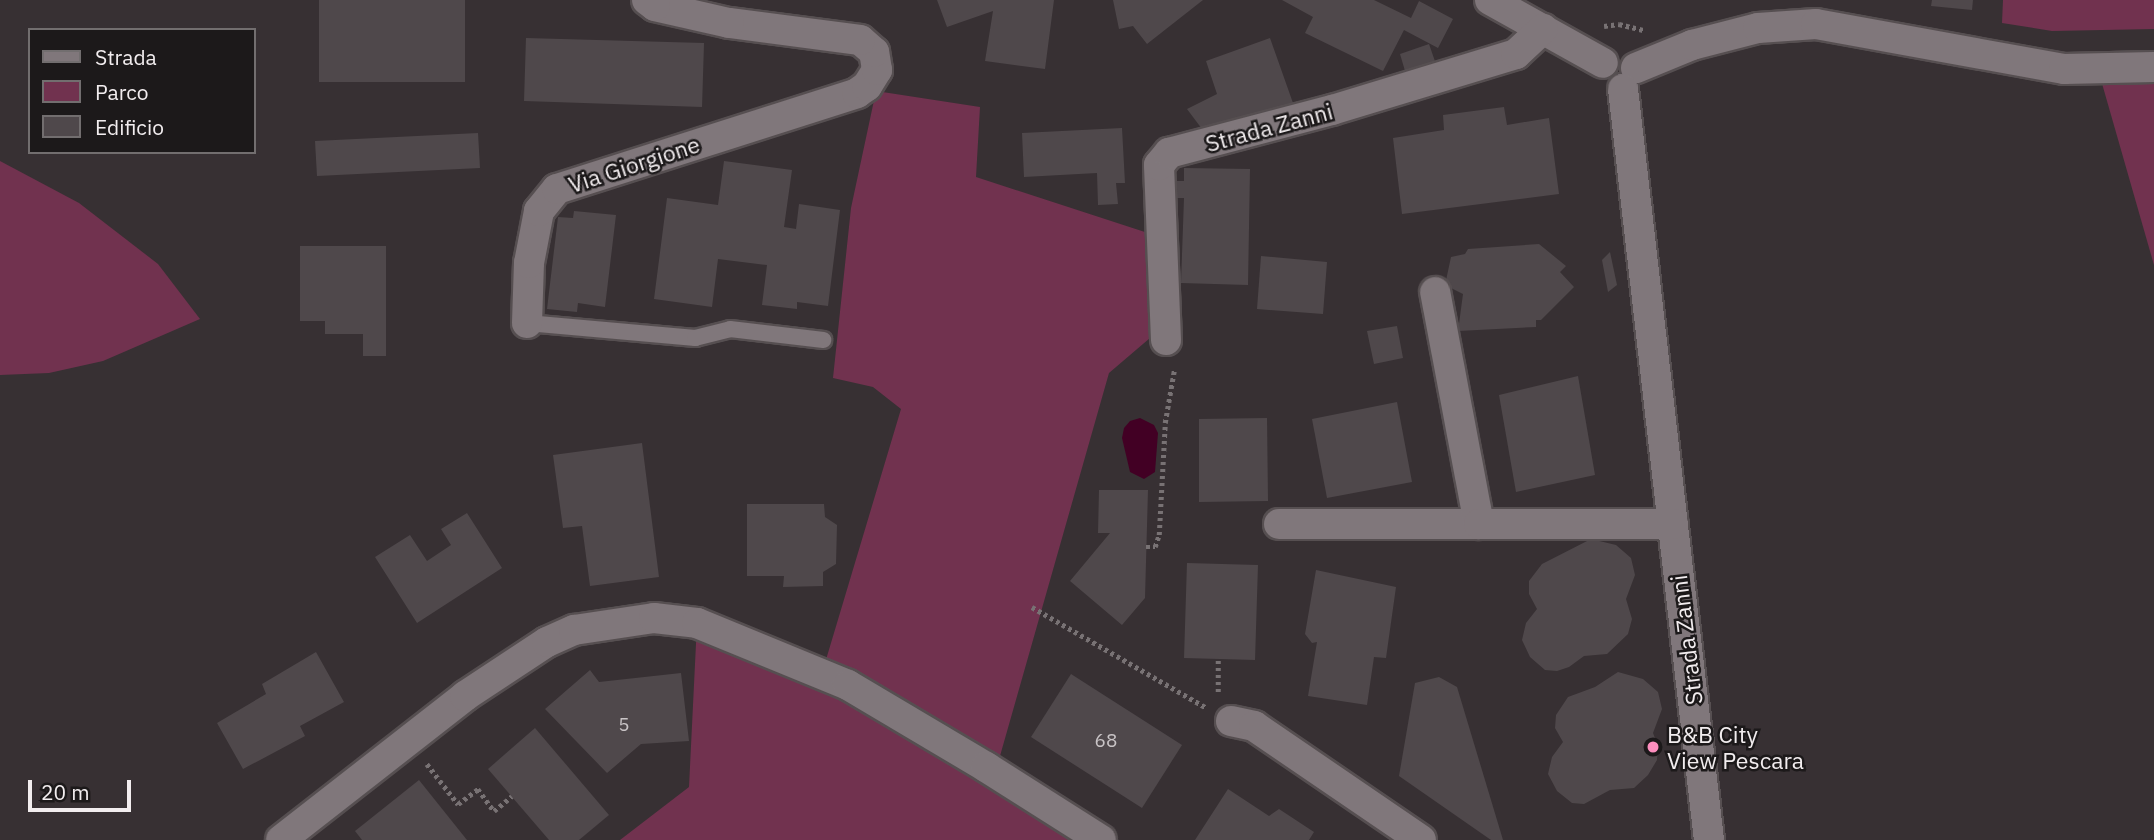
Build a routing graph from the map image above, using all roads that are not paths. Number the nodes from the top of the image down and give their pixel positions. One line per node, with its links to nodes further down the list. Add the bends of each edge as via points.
1 (647, 0): 7 (street, Via Giorgione, via 655,6 729,23 860,40 874,52 877,70 857,93 557,189 539,211 529,263)
2 (1490, 0): 3 (street)
3 (1543, 29): 5 (street, via 1603,63 1612,55 1624,55); 9 (street, Strada Zanni, via 1516,54 1169,153 1159,165)
4 (2154, 67): 5 (street, via 2064,69 1806,24 1758,29 1692,45)
5 (1629, 78): 12 (street, Strada Zanni)
6 (1435, 292): 11 (street)
7 (527, 323): 8 (lane, Via Giorgione, via 695,338 730,329)
8 (823, 340)
9 (1171, 351)
10 (1279, 524): 11 (street)
11 (1479, 524): 12 (street)
12 (1672, 524): 17 (street, Strada Zanni)
13 (1229, 711): 16 (street)
14 (281, 840): 15 (street, via 465,696 547,642 574,630 654,618 697,623 848,685)
15 (1101, 840)
16 (1421, 840)
17 (1709, 840)

